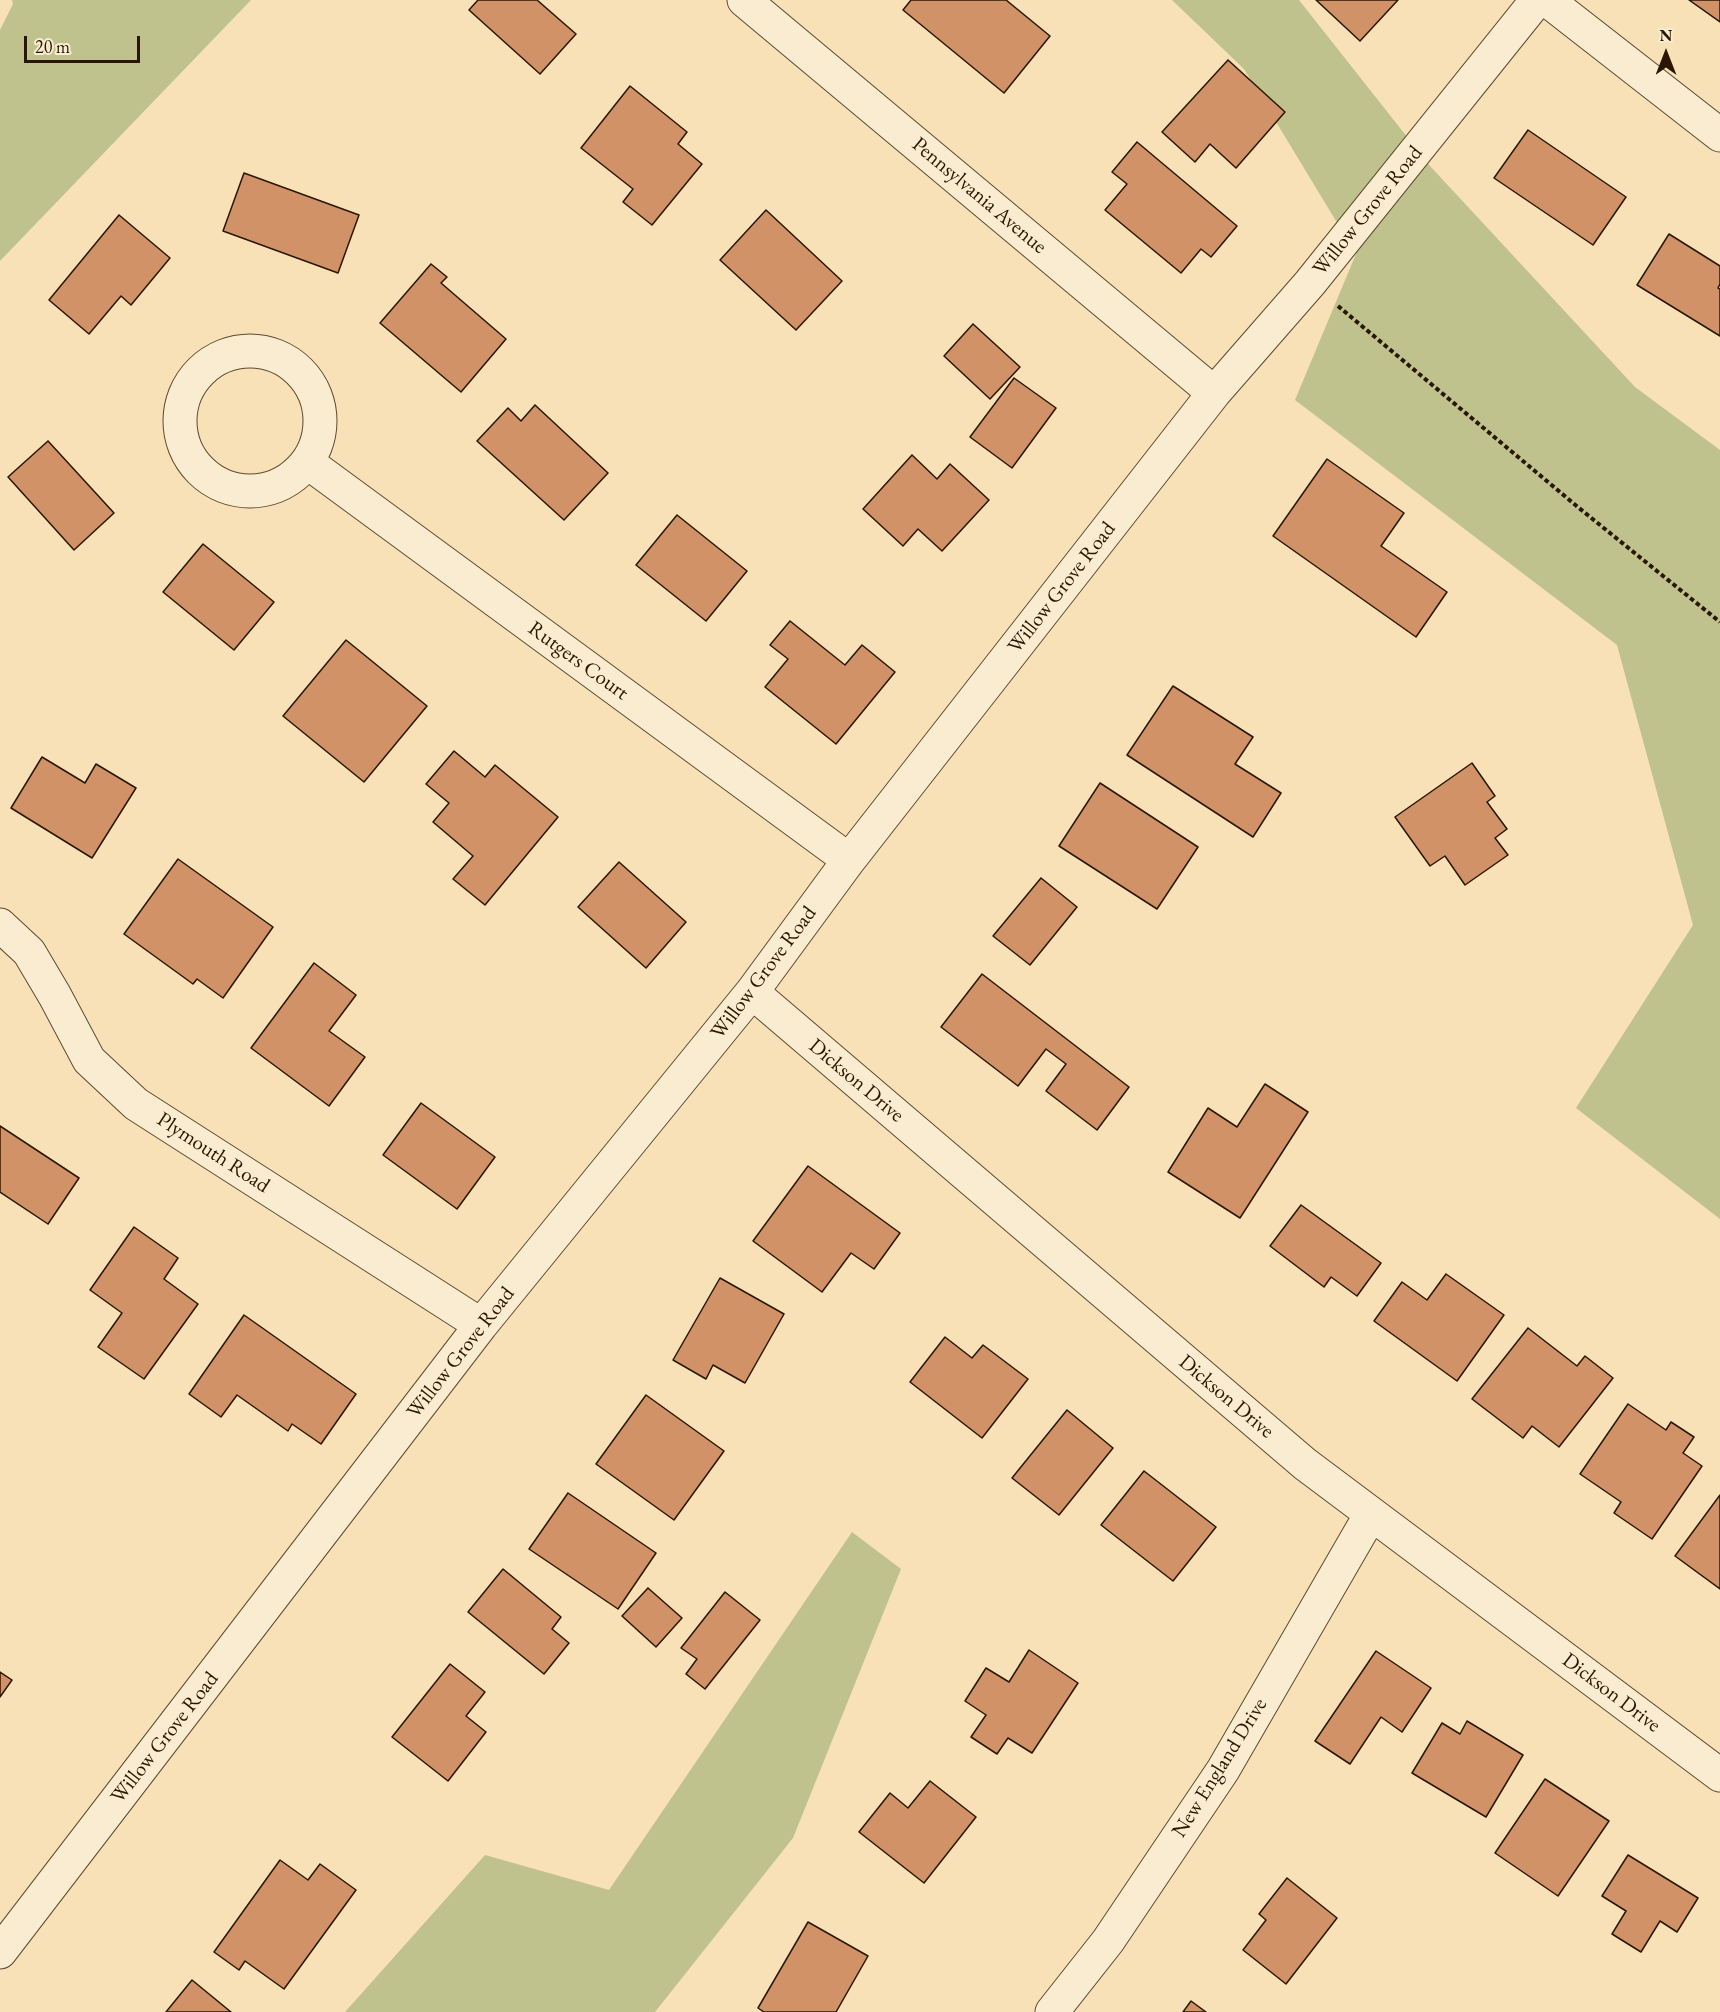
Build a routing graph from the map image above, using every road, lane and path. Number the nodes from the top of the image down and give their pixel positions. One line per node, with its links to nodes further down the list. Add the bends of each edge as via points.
1 (744, 0): 6 (street, Pennsylvania Avenue)
2 (1537, 0): 5 (street, Willow Grove Road)
3 (1547, 0): 4 (street)
4 (1720, 135)
5 (1310, 283): 6 (street, Willow Grove Road); 8 (path)
6 (1214, 393): 9 (street, Willow Grove Road)
7 (307, 462): 7 (street, via 318,442 318,399 307,379 286,359 258,350 235,351 214,359 197,373 185,392 179,421 185,450 197,468 221,486 265,490 285,482); 9 (street, Rutgers Court)
8 (1720, 622)
9 (849, 860): 11 (street, Willow Grove Road)
10 (0, 925): 12 (street, Plymouth Road, via 29,952 89,1060 136,1104)
11 (752, 992): 12 (street, Willow Grove Road); 13 (street, Dickson Drive, via 1305,1464)
12 (481, 1325): 15 (street, Willow Grove Road)
13 (1371, 1514): 14 (street, Dickson Drive); 16 (street, New England Drive, via 1223,1770 1108,1941)
14 (1720, 1775)
15 (0, 1952)
16 (1052, 2012)

